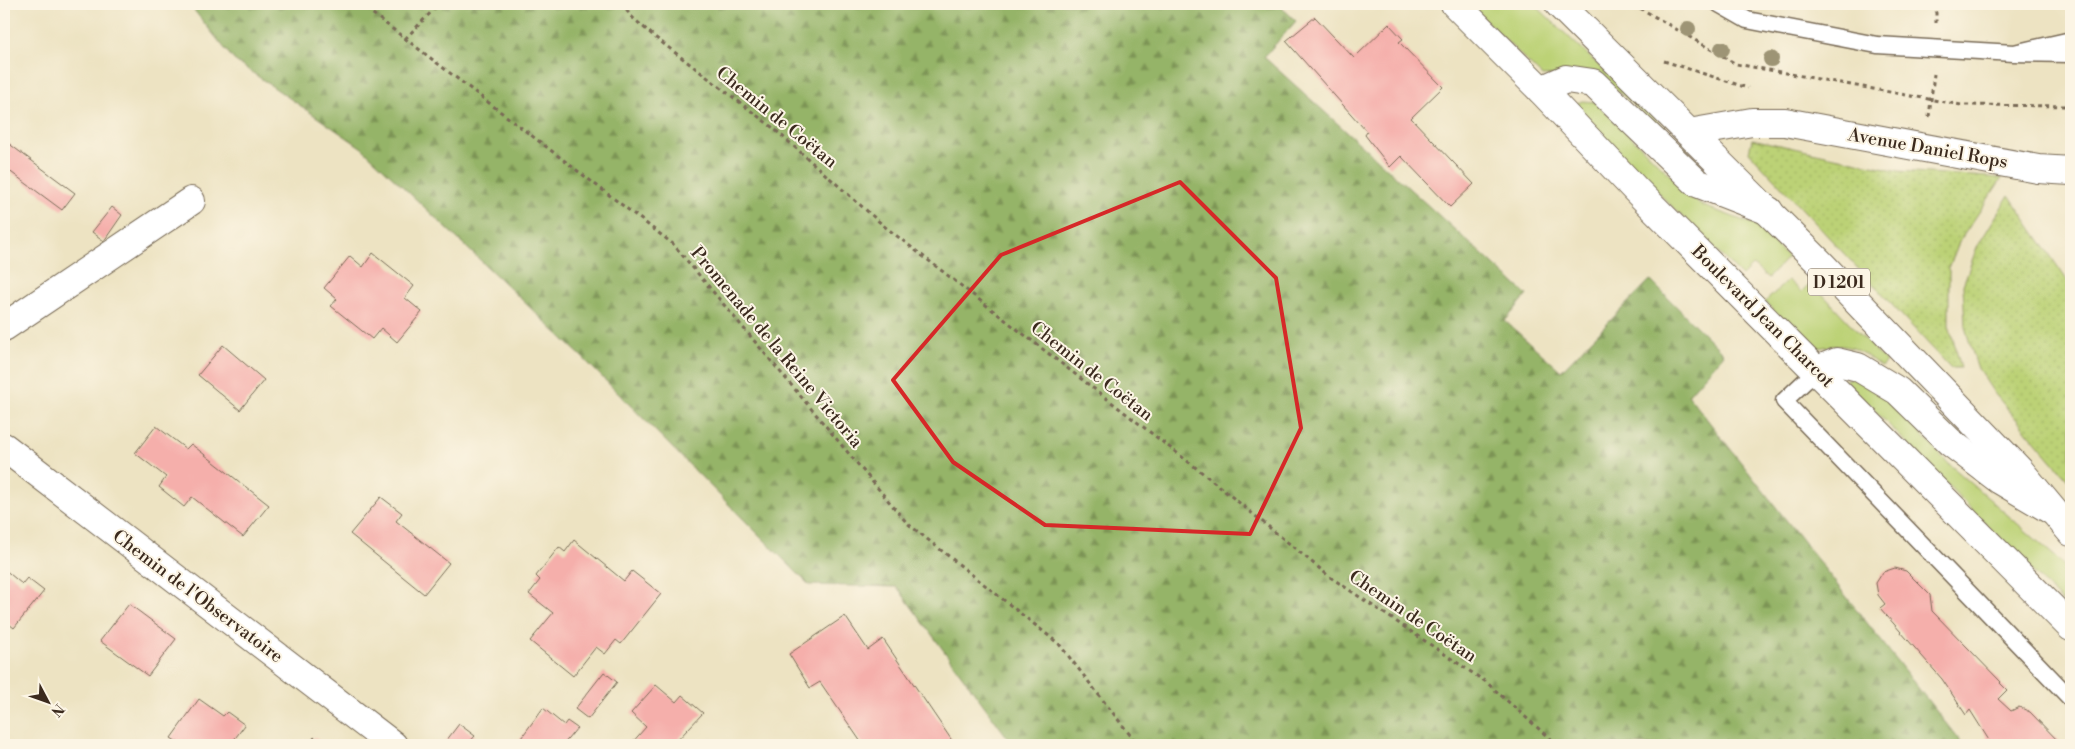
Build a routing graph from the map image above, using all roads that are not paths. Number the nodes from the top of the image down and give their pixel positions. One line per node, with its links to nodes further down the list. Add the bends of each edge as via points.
1 (1455, 4): 7 (street, Boulevard Jean Charcot)
2 (1559, 4): 8 (street, D 1201)
3 (1719, 4): 5 (lane, via 1747,20 1877,46)
4 (2071, 40): 5 (lane)
5 (2014, 53): 6 (lane)
6 (2071, 54)
7 (1541, 90): 11 (street, via 1566,79 1593,83 1697,183); 13 (street, Boulevard Jean Charcot, via 1636,190)
8 (1689, 133): 9 (street, Avenue Daniel Rops, via 1752,122 1785,122 2038,169); 11 (street, D 1201)
9 (2071, 171)
10 (191, 201): 12 (street)
11 (1770, 211): 15 (street, D 1201, via 2021,472)
12 (4, 327)
13 (1817, 370): 15 (street, via 1837,362 1858,368 1898,391 1950,442); 16 (street, Boulevard Jean Charcot); 17 (lane, via 1784,401)
14 (4, 446): 18 (street, Chemin de l'Observatoire)
15 (2063, 522)
16 (2071, 628)
17 (2071, 699)
18 (393, 745)

